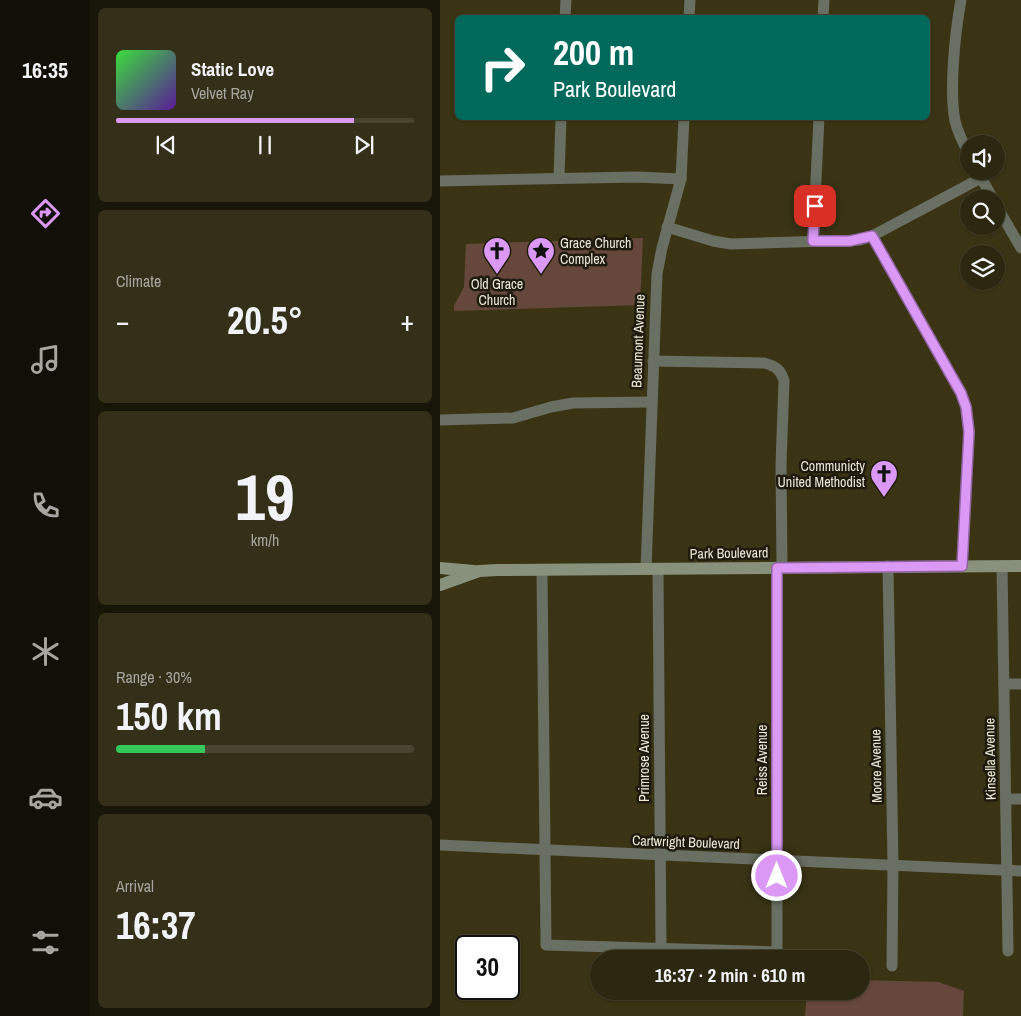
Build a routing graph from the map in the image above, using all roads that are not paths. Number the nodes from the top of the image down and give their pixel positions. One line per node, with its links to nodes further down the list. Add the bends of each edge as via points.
1 (566, 0): 5 (street)
2 (690, 0): 6 (street)
3 (824, 0): 7 (street)
4 (961, 0): 11 (street, via 954,109)
5 (565, 15)
6 (689, 15)
7 (823, 15)
8 (561, 120): 12 (street)
9 (684, 120): 13 (street, Beaumont Avenue)
10 (819, 120): 19 (street)
11 (960, 137)
12 (559, 178): 13 (street); 15 (street)
13 (681, 179): 17 (street, Beaumont Avenue)
14 (969, 180): 18 (street)
15 (440, 181)
16 (1005, 220): 20 (street)
17 (668, 227): 19 (street, via 731,244); 21 (street, Beaumont Avenue, via 657,274)
18 (872, 236): 19 (street, via 850,241); 25 (street, via 966,407 969,432)
19 (813, 241)
20 (1021, 248)
21 (653, 361): 22 (street, Beaumont Avenue); 29 (street, Reiss Avenue, via 764,363 780,370 784,381)
22 (651, 402): 23 (street, via 573,403 513,418); 30 (street, Beaumont Avenue)
23 (440, 420)
24 (888, 566): 25 (main road, Park Boulevard); 29 (main road, Park Boulevard); 42 (street, Moore Avenue)
25 (962, 566): 26 (main road, Park Boulevard)
26 (1002, 566): 27 (main road, Park Boulevard); 34 (street, Kinsella Avenue)
27 (1021, 566)
28 (440, 568): 31 (main road)
29 (779, 568): 30 (main road, Park Boulevard); 41 (street, Reiss Avenue)
30 (652, 569): 32 (main road, Park Boulevard); 40 (street, Primrose Avenue)
31 (479, 571): 32 (main road, Park Boulevard); 33 (main road, Park Boulevard)
32 (542, 571): 39 (street)
33 (440, 585)
34 (1004, 684): 35 (street); 36 (street, Kinsella Avenue)
35 (1021, 684)
36 (1006, 799): 37 (street); 43 (street, Kinsella Avenue)
37 (1021, 799)
38 (440, 846): 39 (street, Cartwright Boulevard)
39 (545, 851): 40 (street, Cartwright Boulevard); 45 (street, via 546,945)
40 (660, 856): 41 (street, Cartwright Boulevard); 45 (street, Primrose Avenue)
41 (777, 861): 42 (street, Cartwright Boulevard); 45 (street, Reiss Avenue, via 777,952)
42 (892, 864): 43 (street, Cartwright Boulevard); 47 (street, Moore Avenue)
43 (1007, 869): 44 (street, Cartwright Boulevard); 46 (street, Kinsella Avenue)
44 (1021, 871)
45 (661, 947)
46 (1008, 952)
47 (892, 966)

